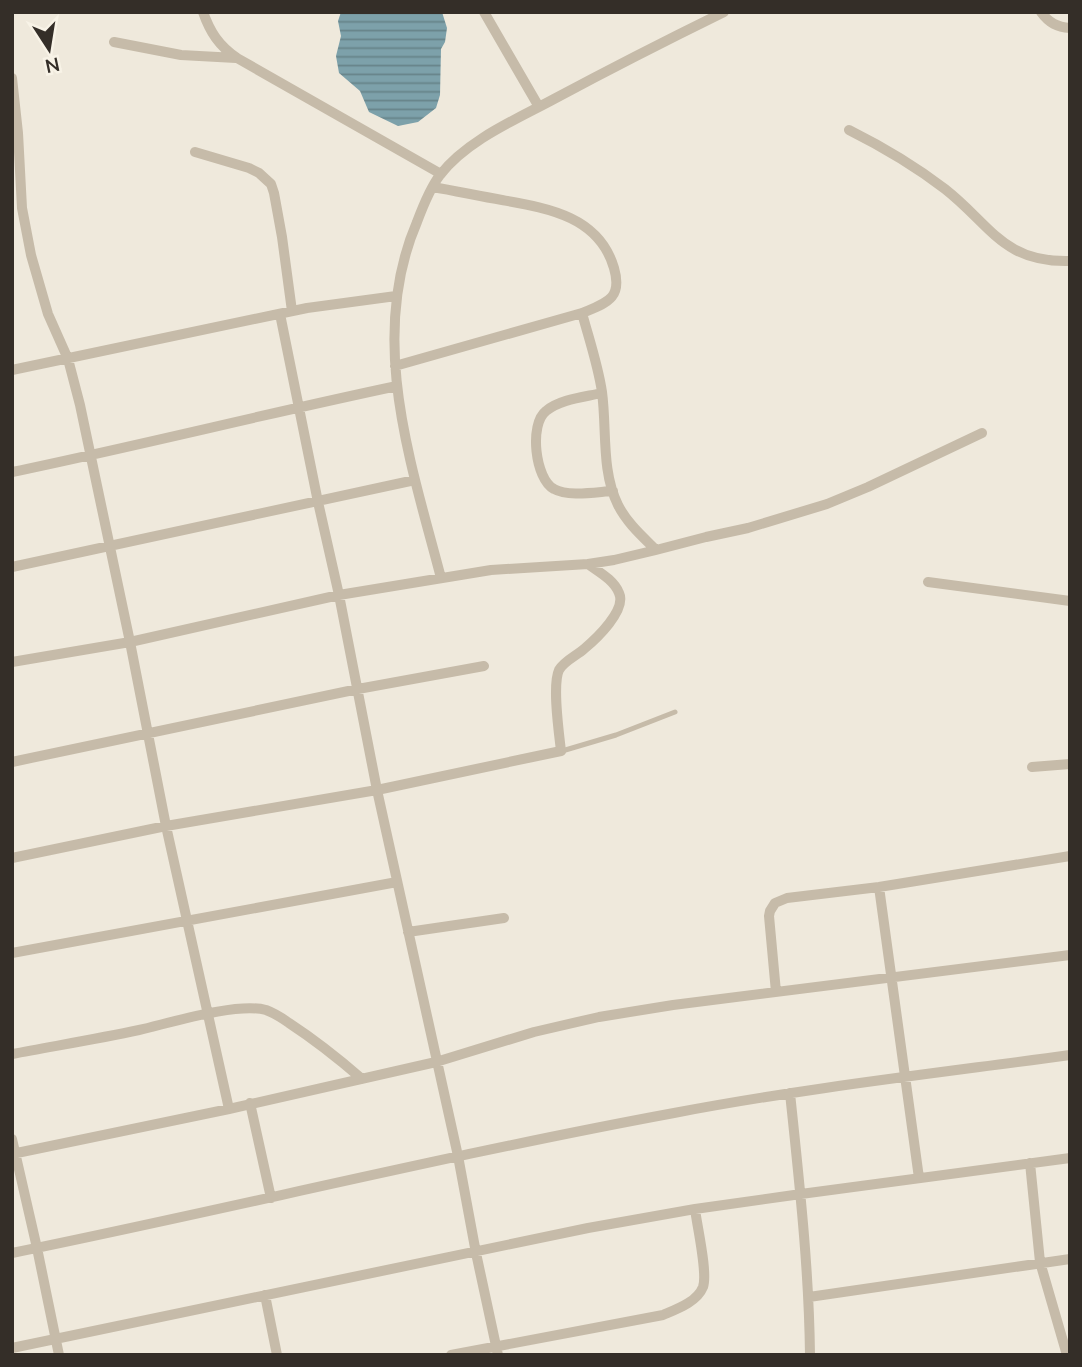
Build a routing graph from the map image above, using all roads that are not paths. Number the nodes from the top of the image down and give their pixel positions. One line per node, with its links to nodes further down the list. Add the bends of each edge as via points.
1 (203, 12): 7 (street, via 216,40)
2 (484, 12): 9 (street)
3 (724, 12): 9 (street)
4 (1041, 12): 5 (street, via 1055,26)
5 (1070, 28)
6 (114, 42): 7 (street, via 181,55)
7 (237, 58): 12 (street)
8 (12, 78): 19 (street, via 26,231 48,314)
9 (539, 107): 12 (street, via 486,136)
10 (849, 130): 14 (street, via 910,163 1010,248 1039,259)
11 (195, 152): 16 (street, via 249,168 271,184)
12 (441, 174): 13 (street)
13 (433, 187): 15 (street, via 408,246); 17 (street, via 542,207 588,229 611,258 617,289 609,300)
14 (1070, 261)
15 (396, 296): 16 (street); 20 (street)
16 (292, 311): 18 (street)
17 (582, 313): 20 (street); 23 (street)
18 (280, 314): 19 (street); 24 (street)
19 (68, 359): 21 (street); 26 (street)
20 (396, 366): 22 (street)
21 (12, 370)
22 (397, 386): 24 (street); 28 (street)
23 (602, 393): 29 (street); 29 (street, via 544,411 537,451 543,478 555,490)
24 (298, 407): 26 (street); 30 (street)
25 (982, 433): 32 (street, via 827,504)
26 (91, 456): 27 (street); 31 (street)
27 (12, 472)
28 (415, 480): 30 (street); 35 (street)
29 (613, 491): 32 (street, via 628,521)
30 (318, 502): 31 (street); 37 (street)
31 (110, 546): 34 (street); 39 (street)
32 (656, 550): 33 (street)
33 (588, 564): 35 (street); 45 (street, via 615,586 621,602 603,631 558,674)
34 (12, 567)
35 (441, 578): 37 (street)
36 (928, 582): 38 (street)
37 (339, 595): 39 (street); 42 (street)
38 (1070, 601)
39 (130, 642): 40 (street); 44 (street)
40 (12, 662)
41 (484, 666): 42 (street)
42 (358, 689): 44 (street); 49 (street)
43 (675, 712): 45 (lane)
44 (149, 734): 46 (street); 50 (street)
45 (561, 751): 49 (street)
46 (12, 762)
47 (1070, 764): 48 (street)
48 (1032, 767)
49 (377, 790): 50 (street); 53 (street)
50 (166, 826): 52 (street); 56 (street)
51 (1070, 856): 54 (street)
52 (12, 858)
53 (397, 882): 56 (street); 57 (street)
54 (879, 887): 60 (street); 61 (street, via 797,896 775,903 769,921)
55 (504, 918): 57 (street)
56 (187, 920): 58 (street); 62 (street)
57 (408, 932): 65 (street)
58 (12, 953)
59 (1070, 955): 60 (street)
60 (891, 978): 61 (street); 66 (street)
61 (776, 992): 65 (street, via 572,1022)
62 (208, 1014): 63 (street); 67 (street, via 267,1010); 70 (street)
63 (12, 1054)
64 (1070, 1055): 66 (street)
65 (436, 1062): 67 (street); 73 (street)
66 (906, 1078): 68 (street); 76 (street)
67 (362, 1079): 69 (street)
68 (790, 1093): 73 (street); 77 (street)
69 (250, 1103): 70 (street); 78 (street)
70 (229, 1109): 72 (street)
71 (12, 1139): 72 (street)
72 (14, 1153): 80 (street)
73 (458, 1156): 78 (street); 82 (street)
74 (1070, 1158): 75 (street)
75 (1030, 1163): 76 (street); 84 (street)
76 (919, 1178): 77 (street)
77 (801, 1194): 79 (street); 86 (street)
78 (271, 1198): 80 (street)
79 (695, 1209): 82 (street); 89 (street, via 704,1274 703,1286 689,1303 663,1315)
80 (37, 1248): 81 (street); 87 (street)
81 (12, 1253)
82 (476, 1253): 85 (street); 89 (street)
83 (1070, 1259): 84 (street)
84 (1040, 1262): 86 (street); 94 (street)
85 (265, 1295): 87 (street); 91 (street)
86 (809, 1297): 93 (street)
87 (56, 1339): 88 (street); 90 (street)
88 (12, 1348)
89 (497, 1350): 92 (street)
90 (59, 1355)
91 (277, 1355)
92 (451, 1355)
93 (810, 1355)
94 (1067, 1355)

